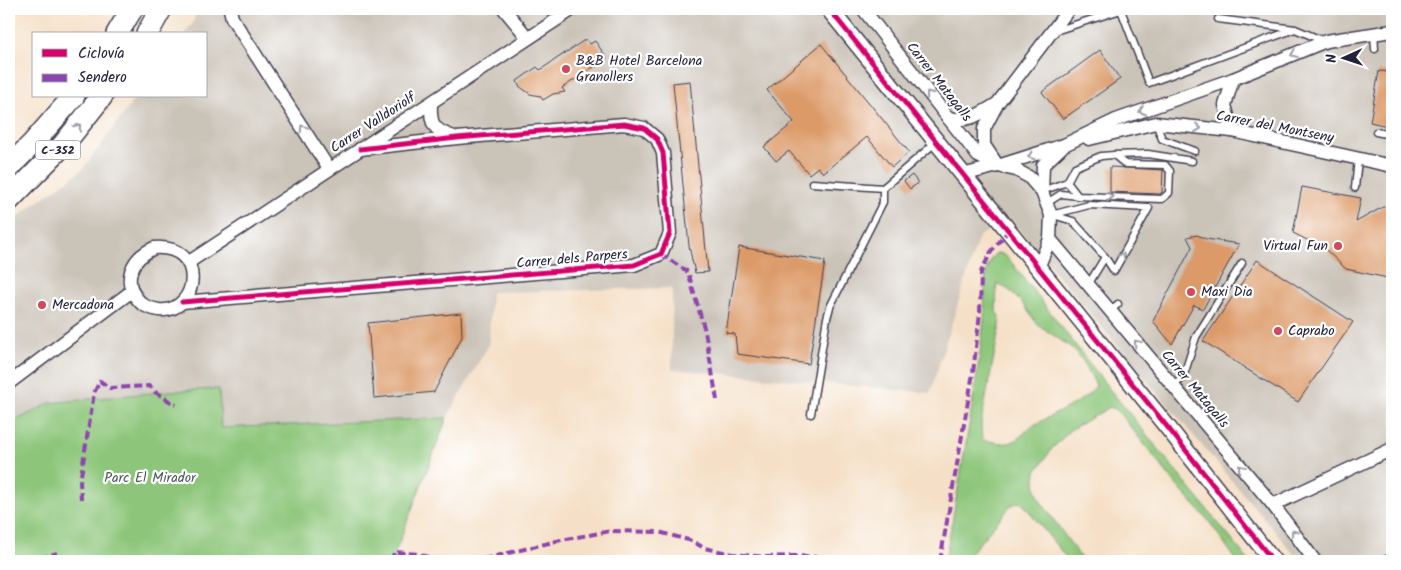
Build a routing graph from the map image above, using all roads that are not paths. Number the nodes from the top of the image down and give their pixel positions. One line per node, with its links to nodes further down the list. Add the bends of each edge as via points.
1 (132, 9): 14 (highway)
2 (161, 9): 15 (highway)
3 (230, 9): 42 (street, one-way to 3, via 232,18)
4 (504, 9): 18 (street)
5 (573, 9): 18 (street, Carrer Valldoriolf)
6 (822, 9): 12 (street)
7 (829, 9): 12 (street)
8 (863, 9): 26 (street, Carrer Matagalls, one-way to 8)
9 (1069, 9): 16 (street)
10 (1218, 19): 11 (lane)
11 (1295, 29): 16 (lane, via 1149,83 1121,10); 19 (lane)
12 (846, 30): 32 (street)
13 (1392, 31): 17 (street)
14 (118, 32)
15 (148, 32)
16 (1052, 32): 25 (street)
17 (1374, 33): 19 (street); 20 (lane)
18 (528, 38): 24 (street, Carrer Valldoriolf)
19 (1326, 41): 21 (street, one-way to 21)
20 (1375, 49)
21 (1232, 79): 28 (street, via 1225,105); 33 (street, one-way to 33, via 1116,120)
22 (72, 98): 41 (highway, C-352)
23 (100, 98): 49 (highway, C-352, one-way to 23, via 64,144)
24 (431, 102): 31 (street, via 434,126 440,132); 34 (street, Carrer Valldoriolf)
25 (997, 104): 26 (street, via 974,118); 39 (street, via 984,130 984,145)
26 (948, 118): 39 (street, Carrer Matagalls, via 978,156)
27 (1156, 123): 28 (street, Carrer del Montseny, one-way to 28); 33 (street, Carrer del Montseny); 35 (lane, via 1162,139)
28 (1232, 131): 37 (street, Carrer del Montseny)
29 (1376, 132): 30 (lane)
30 (1392, 136)
31 (457, 138): 34 (street, Carrer dels Parpers); 58 (street, Carrer dels Parpers, via 624,124 644,128 657,140 663,153 670,233 661,254 634,265)
32 (936, 142): 43 (street); 46 (lane)
33 (1064, 145): 39 (street, one-way to 39); 50 (street, via 1043,165)
34 (360, 149): 42 (street, Carrer Valldoriolf)
35 (1195, 151)
36 (1114, 155): 38 (lane, via 1148,154); 44 (lane, via 1101,156 1075,167); 48 (lane, one-way to 36, via 1162,199 1169,193 1170,171 1165,166 1125,164)
37 (1358, 159): 40 (street, Carrer del Montseny); 47 (lane)
38 (1192, 161)
39 (998, 166): 43 (street); 50 (street, Carrer Matagalls, via 1029,177)
40 (1392, 166)
41 (9, 167)
42 (329, 169): 53 (street, Carrer Valldoriolf)
43 (962, 175): 55 (street)
44 (1067, 182): 48 (lane); 50 (lane)
45 (812, 184): 46 (lane)
46 (883, 188): 61 (lane, via 883,202 830,307)
47 (1356, 188)
48 (1078, 196): 50 (lane, via 1061,194)
49 (9, 200)
50 (1046, 203): 51 (street); 52 (lane, via 1073,221); 52 (lane, one-way to 50, via 1114,271 1148,208)
51 (1050, 239): 55 (street); 56 (street, Carrer Matagalls)
52 (1105, 257): 56 (lane)
53 (189, 262): 57 (street, via 174,250 154,248 144,252 131,270); 58 (street, via 192,286)
54 (1242, 263): 59 (lane, via 1196,337)
55 (1038, 268): 65 (street)
56 (1088, 285): 59 (street, Carrer Matagalls, one-way to 56, via 1114,308)
57 (132, 291): 58 (street, via 152,309 173,308); 60 (street)
58 (182, 302)
59 (1180, 381): 63 (street, Carrer Matagalls, one-way to 59)
60 (9, 384)
61 (811, 414)
62 (1392, 449): 63 (street)
63 (1272, 505): 66 (street, Carrer Matagalls, one-way to 63)
64 (1392, 557): 67 (lane)
65 (1274, 561)
66 (1315, 561)
67 (1382, 561)

